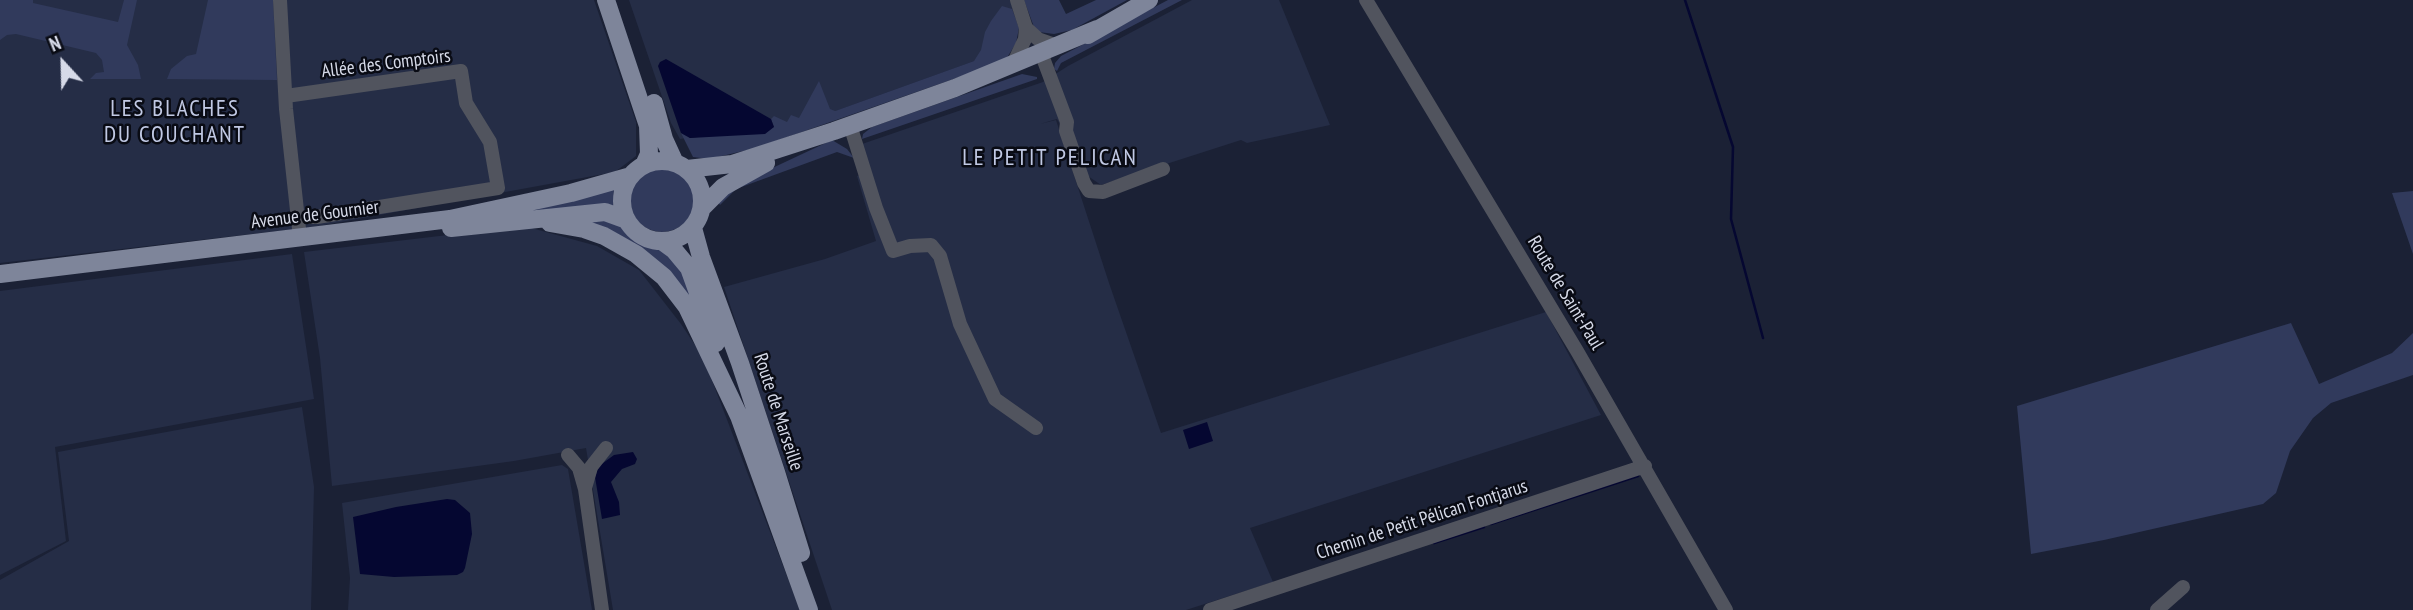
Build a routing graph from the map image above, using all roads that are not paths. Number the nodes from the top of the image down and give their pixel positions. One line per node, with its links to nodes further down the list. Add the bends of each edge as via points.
1 (280, 0): 11 (street)
2 (606, 0): 15 (main road, via 648,126 649,154)
3 (619, 0): 13 (main road, via 664,139)
4 (1017, 0): 7 (street)
5 (1149, 0): 8 (main road, via 1069,47)
6 (1366, 0): 31 (street, Route de Saint-Paul)
7 (1026, 29): 8 (street); 9 (street)
8 (1049, 51): 9 (main road); 10 (main road, via 1001,76); 14 (street, via 1066,131 1089,191 1103,192)
9 (1014, 62): 10 (main road)
10 (955, 88): 12 (main road)
11 (286, 96): 18 (street); 18 (street, Allée des Comptoirs, via 461,71 466,103 490,142 498,188 317,218)
12 (842, 128): 13 (main road, via 732,164); 17 (main road, via 742,175); 28 (street, via 893,251 931,246 940,256 960,324 995,399)
13 (681, 166): 15 (main road, via 654,162); 17 (main road, via 700,186)
14 (1163, 169)
15 (638, 171): 16 (main road, Avenue de Gournier); 20 (main road, via 622,197)
16 (571, 193): 21 (main road, via 514,211); 23 (main road, Avenue de Gournier, via 450,219)
17 (703, 207): 22 (main road)
18 (299, 217): 23 (street)
19 (533, 220): 20 (main road, Avenue de Gournier, via 606,212); 21 (main road, Avenue de Gournier); 27 (main road, via 604,236 650,264 687,306)
20 (627, 220): 24 (main road, via 642,236)
21 (505, 223): 26 (main road, Avenue de Gournier)
22 (693, 228): 24 (main road); 36 (main road, Route de Marseille)
23 (300, 238): 25 (main road, Avenue de Gournier)
24 (663, 242): 27 (main road, via 694,278)
25 (0, 274)
26 (0, 283)
27 (739, 416): 35 (main road, Route de Marseille)
28 (1036, 428)
29 (606, 448): 32 (street, via 591,467)
30 (568, 455): 32 (street, via 579,468)
31 (1645, 466): 37 (street, Chemin de Petit Pélican Fontjarus); 38 (street, Route de Saint-Paul)
32 (585, 489): 34 (street)
33 (2183, 587): 39 (street)
34 (602, 610)
35 (809, 610)
36 (820, 610)
37 (1210, 610)
38 (1726, 610)
39 (2157, 610)

